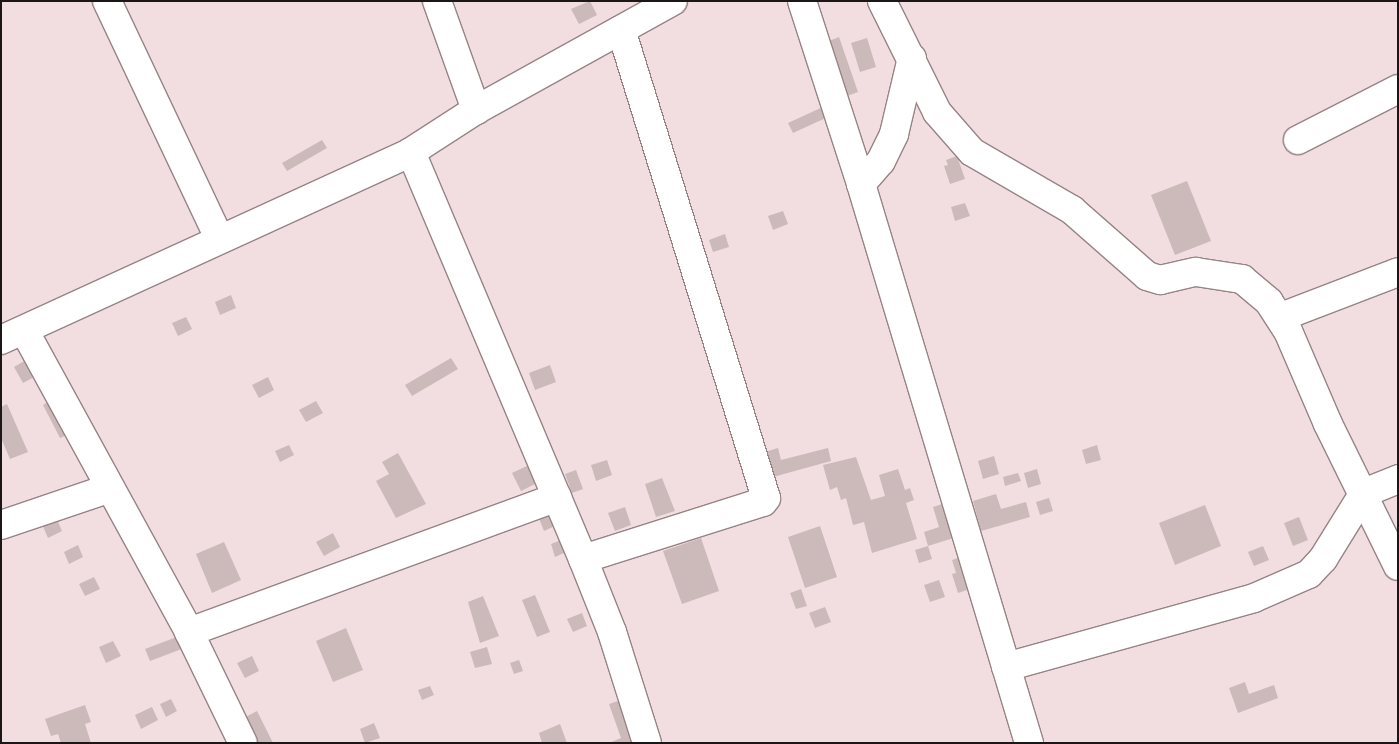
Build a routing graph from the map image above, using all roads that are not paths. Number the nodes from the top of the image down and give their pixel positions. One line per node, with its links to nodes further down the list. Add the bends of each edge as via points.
1 (107, 1): 13 (street)
2 (437, 1): 9 (street)
3 (673, 1): 6 (street)
4 (802, 1): 12 (street)
5 (882, 1): 7 (street)
6 (621, 30): 9 (street); 22 (street, via 766,498 763,502)
7 (912, 58): 12 (street, via 894,134 881,161); 15 (street, via 938,112 972,152 1072,210 1147,276 1160,280 1196,272 1242,279)
8 (1398, 89): 10 (street)
9 (476, 110): 11 (street)
10 (1298, 140)
11 (411, 152): 13 (street); 20 (street)
12 (861, 184): 25 (street)
13 (219, 238): 16 (street)
14 (1398, 272): 15 (street)
15 (1281, 317): 19 (street, via 1328,424)
16 (12, 335): 18 (street)
17 (1398, 479): 19 (street)
18 (110, 488): 21 (street); 24 (street)
19 (1364, 493): 23 (street); 25 (street, via 1324,559 1309,574 1254,598)
20 (557, 497): 22 (street); 24 (street)
21 (1, 525)
22 (583, 559): 27 (street, via 612,632)
23 (1398, 566)
24 (189, 632): 26 (street)
25 (1006, 667): 28 (street)
26 (243, 743)
27 (647, 743)
28 (1029, 743)

